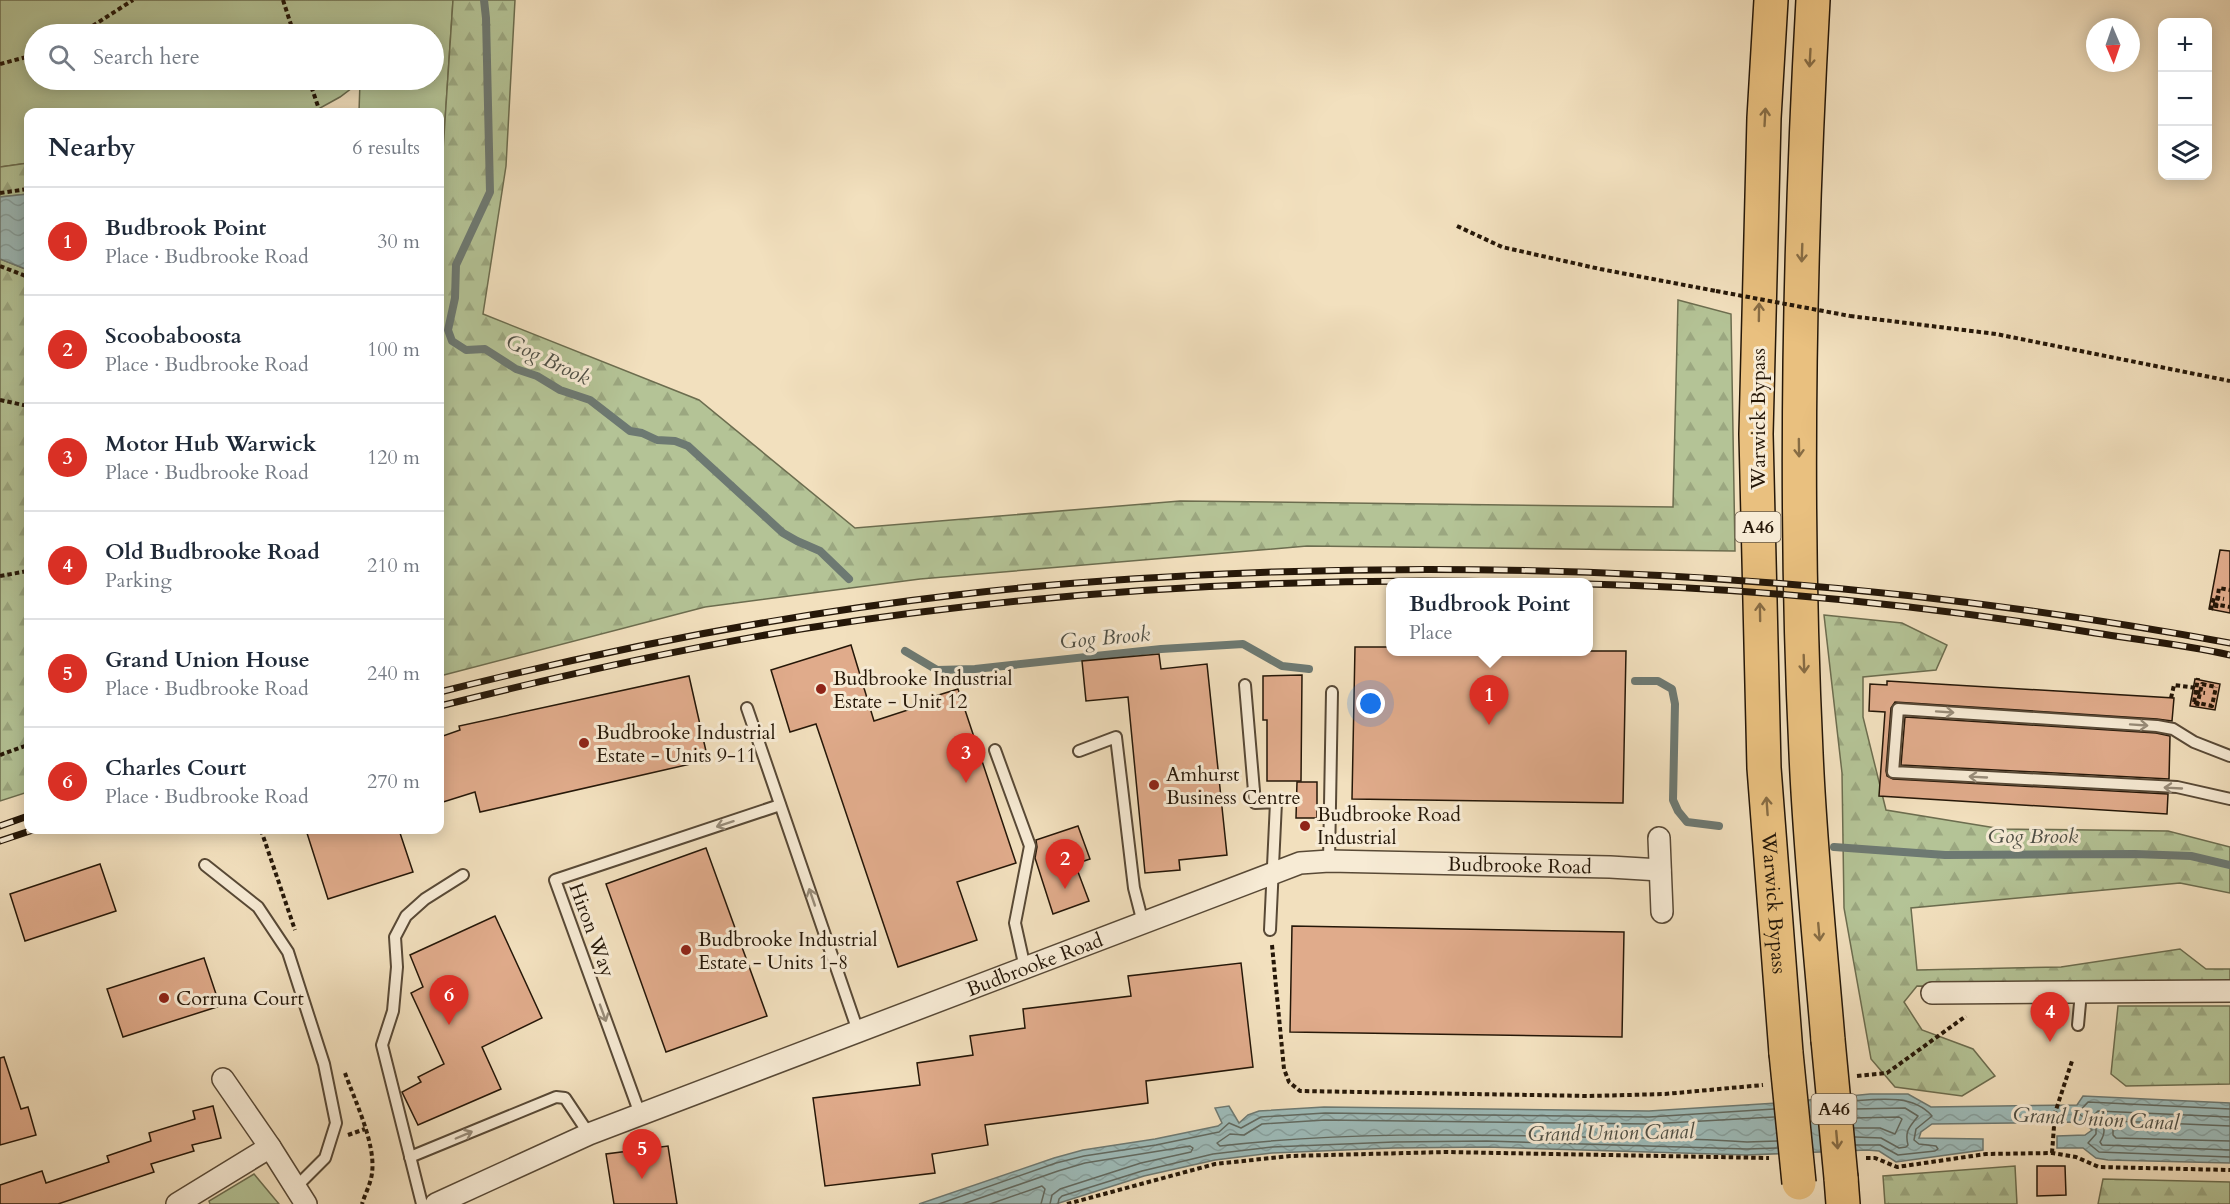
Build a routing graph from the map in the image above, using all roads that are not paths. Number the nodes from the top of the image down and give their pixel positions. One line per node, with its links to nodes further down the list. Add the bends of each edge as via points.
1 (1772, 0): 32 (highway, Warwick Bypass / A46, one-way to 1, bridge, via 1764,768 1756,434 1764,118)
2 (1814, 0): 31 (highway, Warwick Bypass / A46, one-way to 31, bridge, via 1800,292 1806,753 1828,1040)
3 (1245, 685): 16 (lane, via 1256,803 1276,802)
4 (1332, 692): 12 (lane)
5 (747, 708): 10 (lane)
6 (995, 750): 20 (lane, via 1030,846 1015,923)
7 (1079, 751): 18 (lane, via 1116,737 1134,888)
8 (2230, 756): 9 (lane, one-way to 8, via 2177,787 1893,772 1898,709 2157,726 2173,729)
9 (2230, 799)
10 (780, 805): 25 (lane, one-way to 10); 27 (lane, Hiron Way, one-way to 27, via 555,880)
11 (1659, 838): 14 (street)
12 (1329, 861): 14 (street, Budbrooke Road); 16 (street, Budbrooke Road, via 1300,863)
13 (204, 865): 33 (lane, via 258,907 288,952 324,1064 336,1123 325,1158)
14 (1660, 870): 17 (street)
15 (463, 874): 30 (lane, via 425,898 406,916 394,937 397,967 393,1011 382,1045)
16 (1272, 874): 18 (street, Budbrooke Road); 19 (lane)
17 (1662, 912)
18 (1143, 923): 20 (street, Budbrooke Road)
19 (1270, 930)
20 (1025, 968): 25 (street, Budbrooke Road)
21 (2230, 991): 22 (street)
22 (2081, 992): 23 (street); 24 (lane)
23 (1932, 993)
24 (2078, 1025)
25 (858, 1031): 27 (street, Budbrooke Road)
26 (224, 1079): 29 (street)
27 (640, 1114): 28 (street, Budbrooke Road)
28 (589, 1134): 30 (lane, one-way to 28, via 556,1096 565,1098); 36 (street, Budbrooke Road)
29 (270, 1147): 33 (street); 34 (street)
30 (410, 1157): 35 (lane)
31 (1849, 1180)
32 (1799, 1193)
33 (301, 1196)
34 (177, 1204)
35 (422, 1204)
36 (436, 1204)

